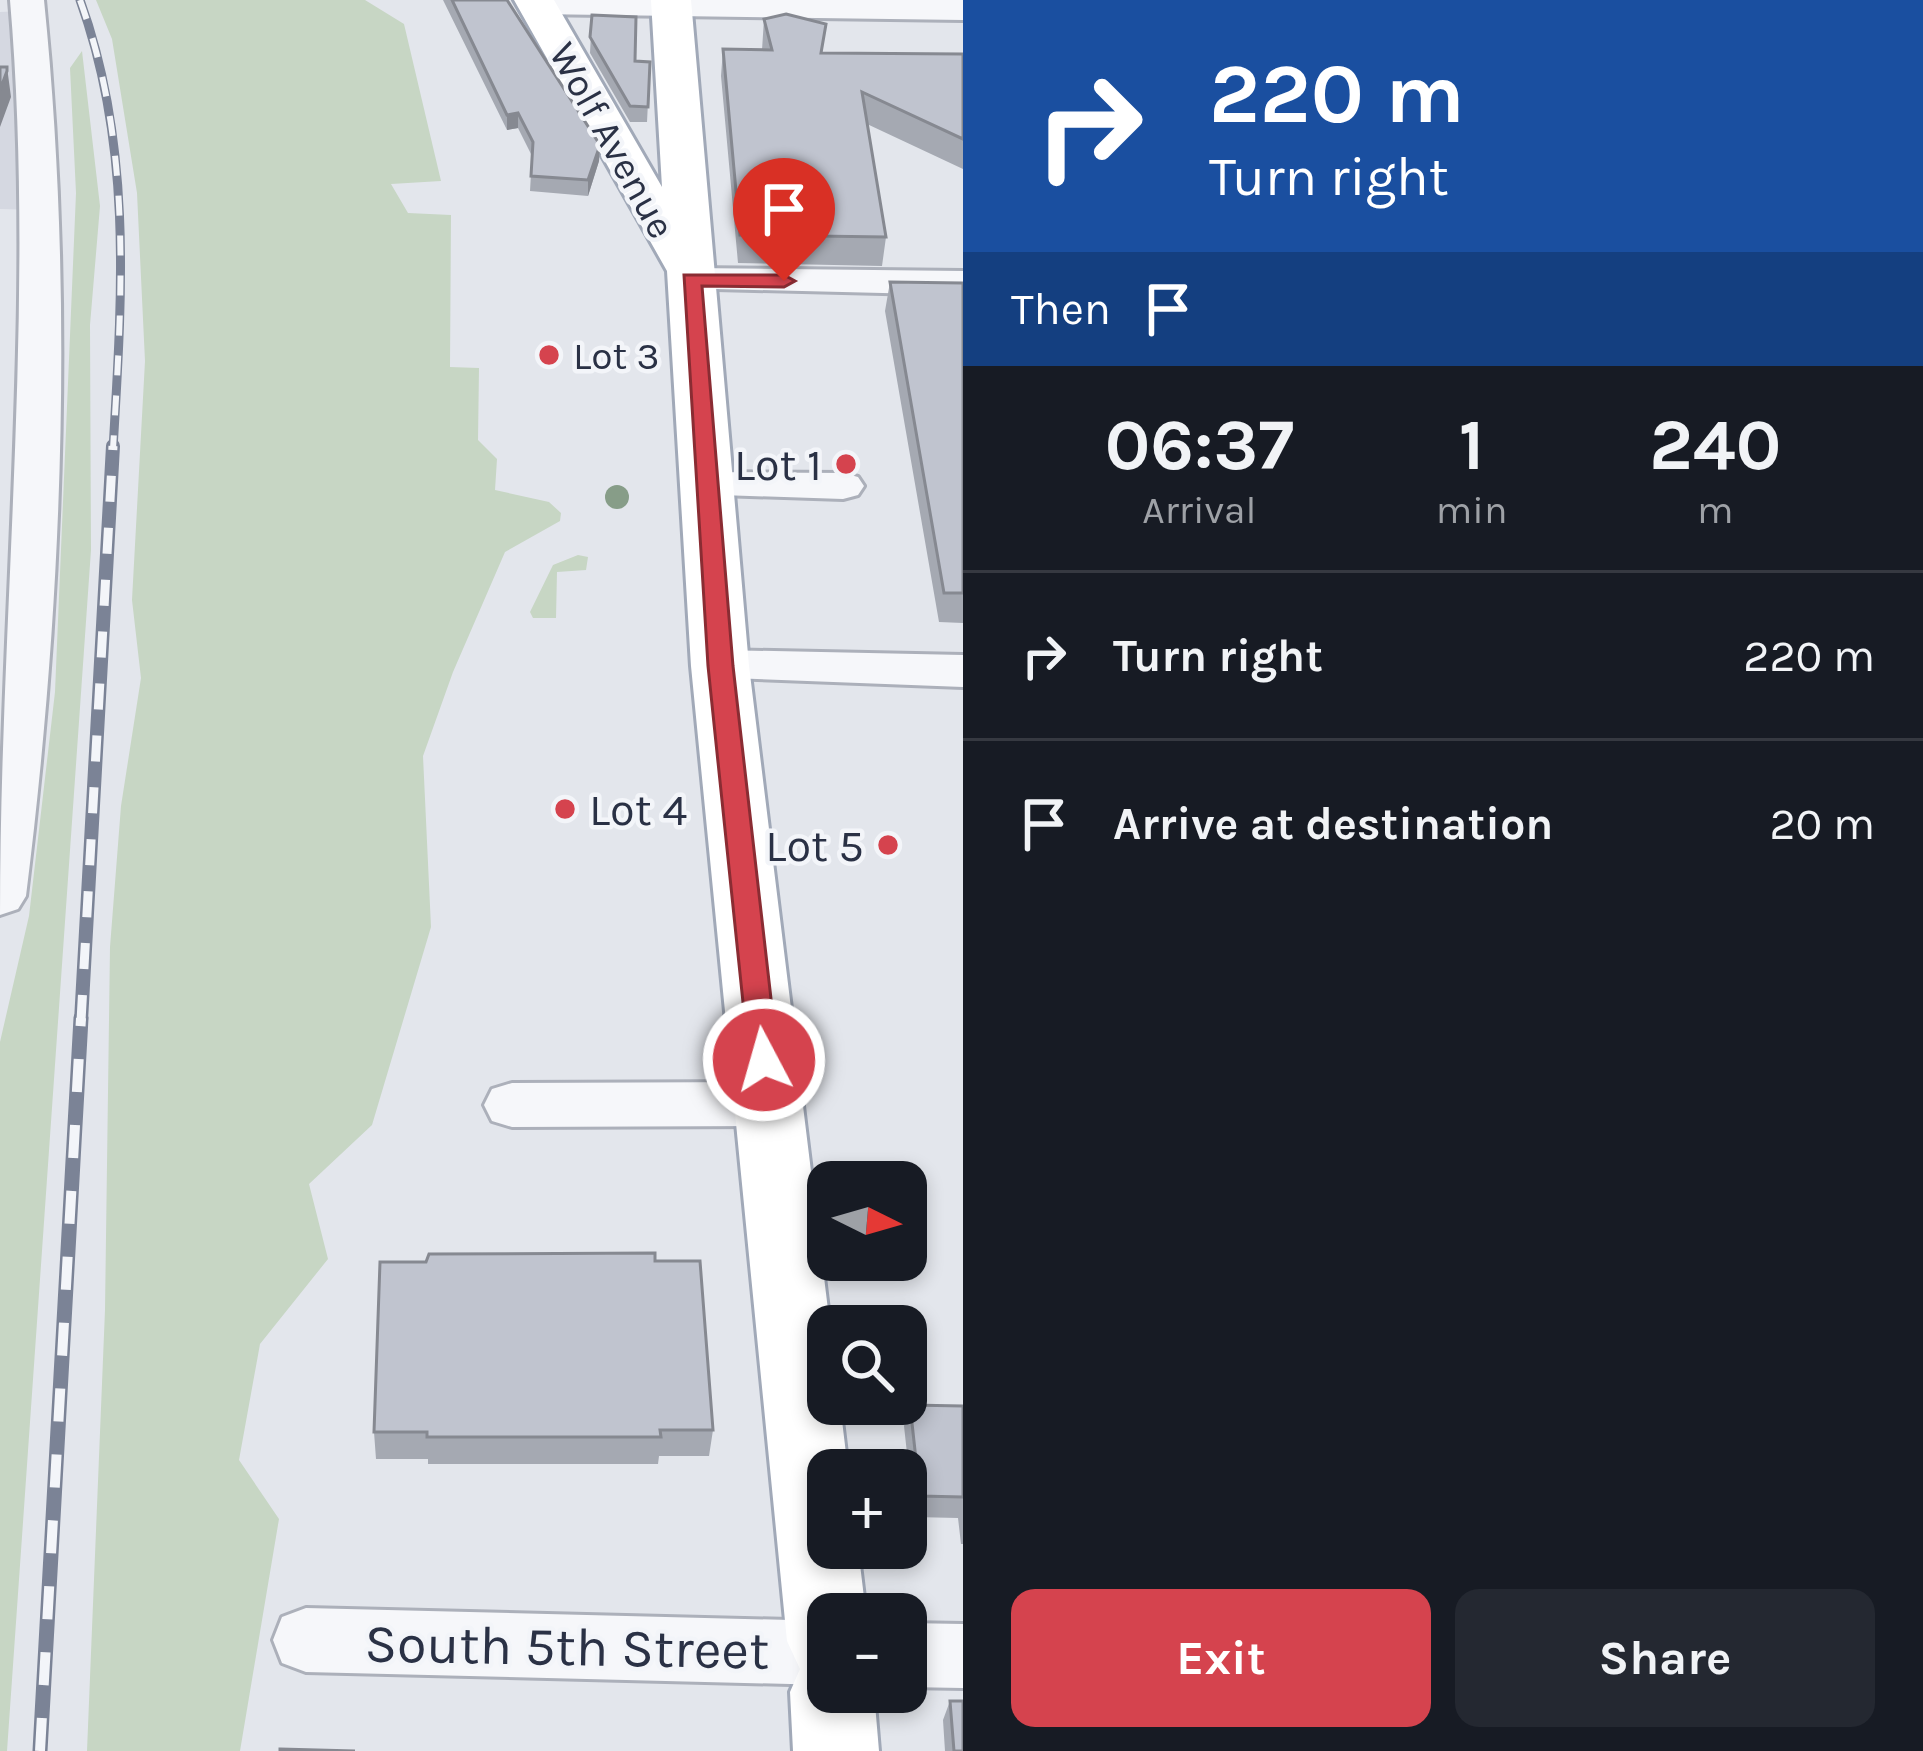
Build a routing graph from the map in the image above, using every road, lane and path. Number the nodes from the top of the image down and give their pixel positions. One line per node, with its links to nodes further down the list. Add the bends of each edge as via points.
1 (27, 0): 11 (street, via 40,138)
2 (535, 2): 3 (street); 5 (main road, Wolf Avenue)
3 (672, 3): 4 (street); 6 (main road)
4 (963, 10)
5 (617, 147): 6 (main road); 7 (main road, Wolf Avenue)
6 (681, 152): 7 (main road)
7 (691, 280): 8 (street); 9 (main road)
8 (963, 283)
9 (707, 485): 10 (street); 12 (main road)
10 (843, 486)
11 (16, 528): 14 (street, via 26,705)
12 (720, 666): 13 (street); 15 (main road)
13 (963, 671)
14 (0, 896)
15 (768, 1104): 16 (street); 17 (main road)
16 (512, 1105)
17 (823, 1593)
18 (306, 1640): 19 (street, South 5th Street)
19 (807, 1652)
20 (927, 1655): 21 (street)
21 (963, 1656)
22 (833, 1713): 23 (main road)
23 (836, 1751)

